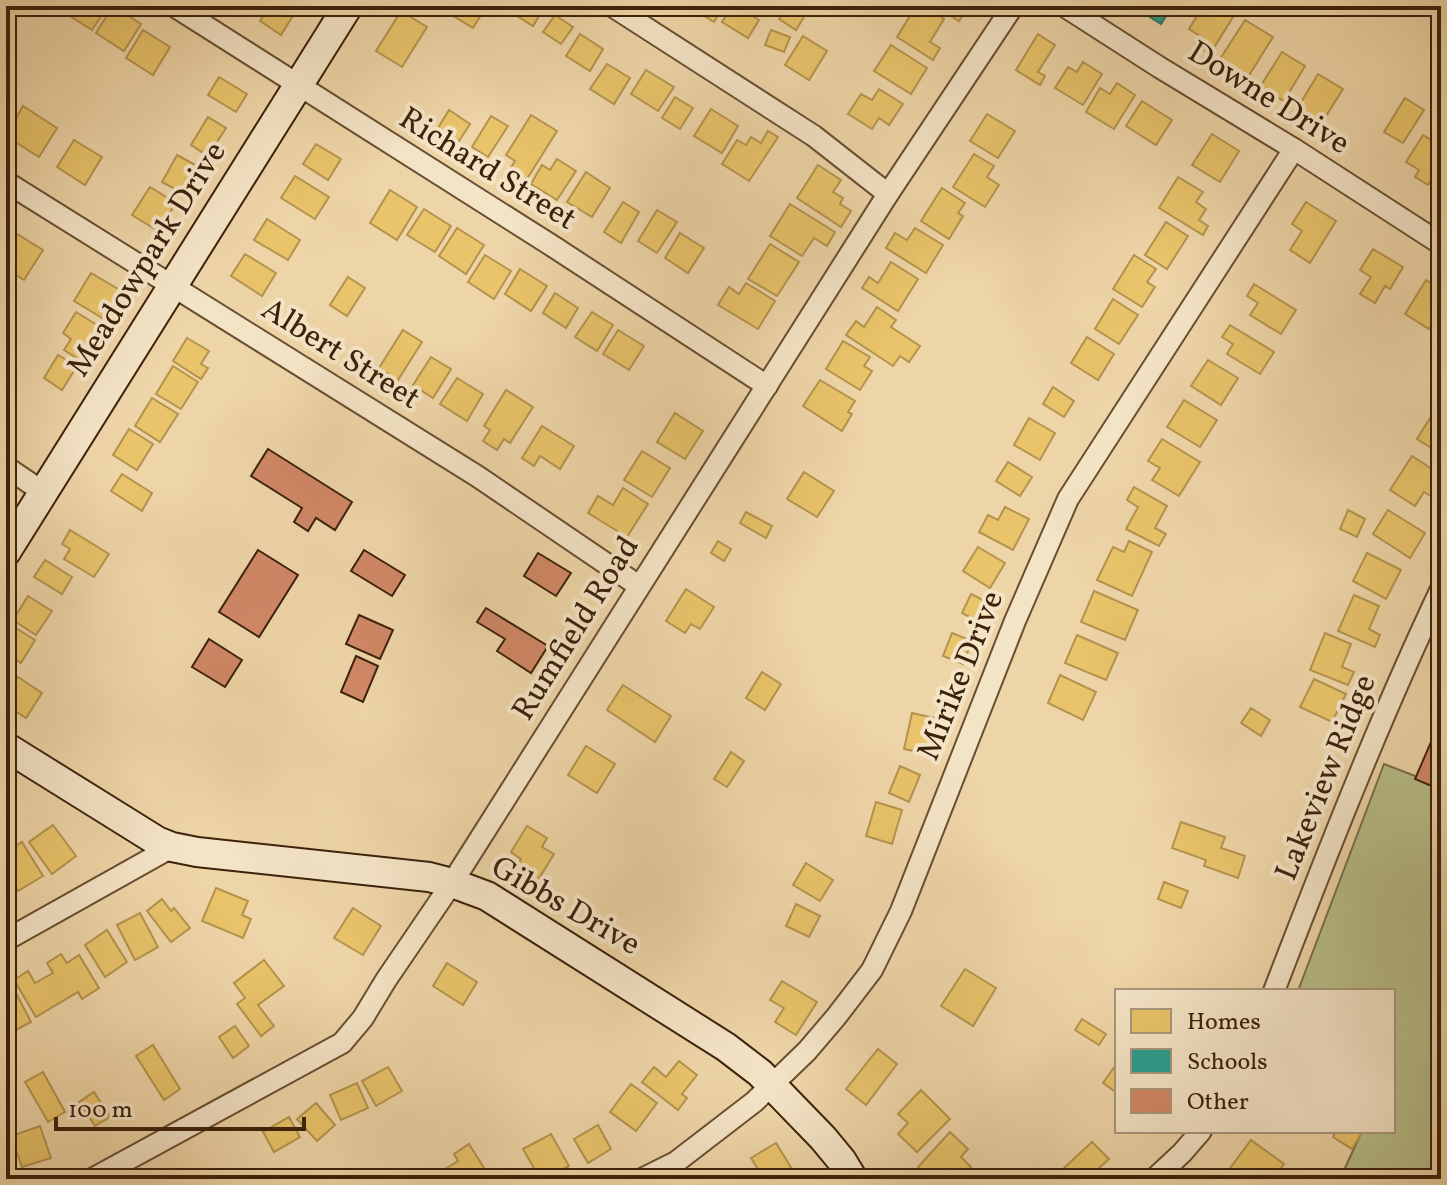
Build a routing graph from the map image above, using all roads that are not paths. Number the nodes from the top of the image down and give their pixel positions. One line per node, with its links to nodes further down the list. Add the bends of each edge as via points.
1 (174, 6): 6 (street, Richard Street)
2 (348, 6): 6 (street, Meadowpark Drive)
3 (612, 6): 9 (street, via 814,136)
4 (1013, 6): 9 (street, Rumfield Road)
5 (1064, 6): 7 (street, Downe Drive)
6 (298, 85): 11 (street, Meadowpark Drive); 12 (street, Richard Street)
7 (1294, 149): 10 (street, Downe Drive); 23 (street, Mirike Drive, via 1068,499 901,911 872,970 807,1051)
8 (6, 182): 11 (street, Albert Street)
9 (888, 194): 12 (street, Rumfield Road)
10 (1441, 244)
11 (172, 285): 14 (street, Meadowpark Drive); 16 (street, Albert Street, via 477,476)
12 (767, 386): 16 (street, Rumfield Road)
13 (6, 467): 14 (street)
14 (43, 492): 15 (street, Meadowpark Drive)
15 (6, 552)
16 (639, 586): 20 (street, Rumfield Road)
17 (1441, 589): 22 (street, Lakeview Ridge, via 1334,834)
18 (6, 747): 19 (street, Gibbs Drive)
19 (172, 847): 20 (street, Gibbs Drive); 21 (street)
20 (452, 883): 23 (street, Gibbs Drive, via 487,896 550,934 726,1047); 25 (street, Rumfield Road, via 342,1043)
21 (6, 940)
22 (1275, 989)
23 (772, 1085): 26 (street, Mirike Drive, via 676,1162); 27 (street, Gibbs Drive, via 823,1138)
24 (1199, 1133): 28 (street)
25 (92, 1179)
26 (642, 1179)
27 (853, 1179)
28 (1154, 1179)

